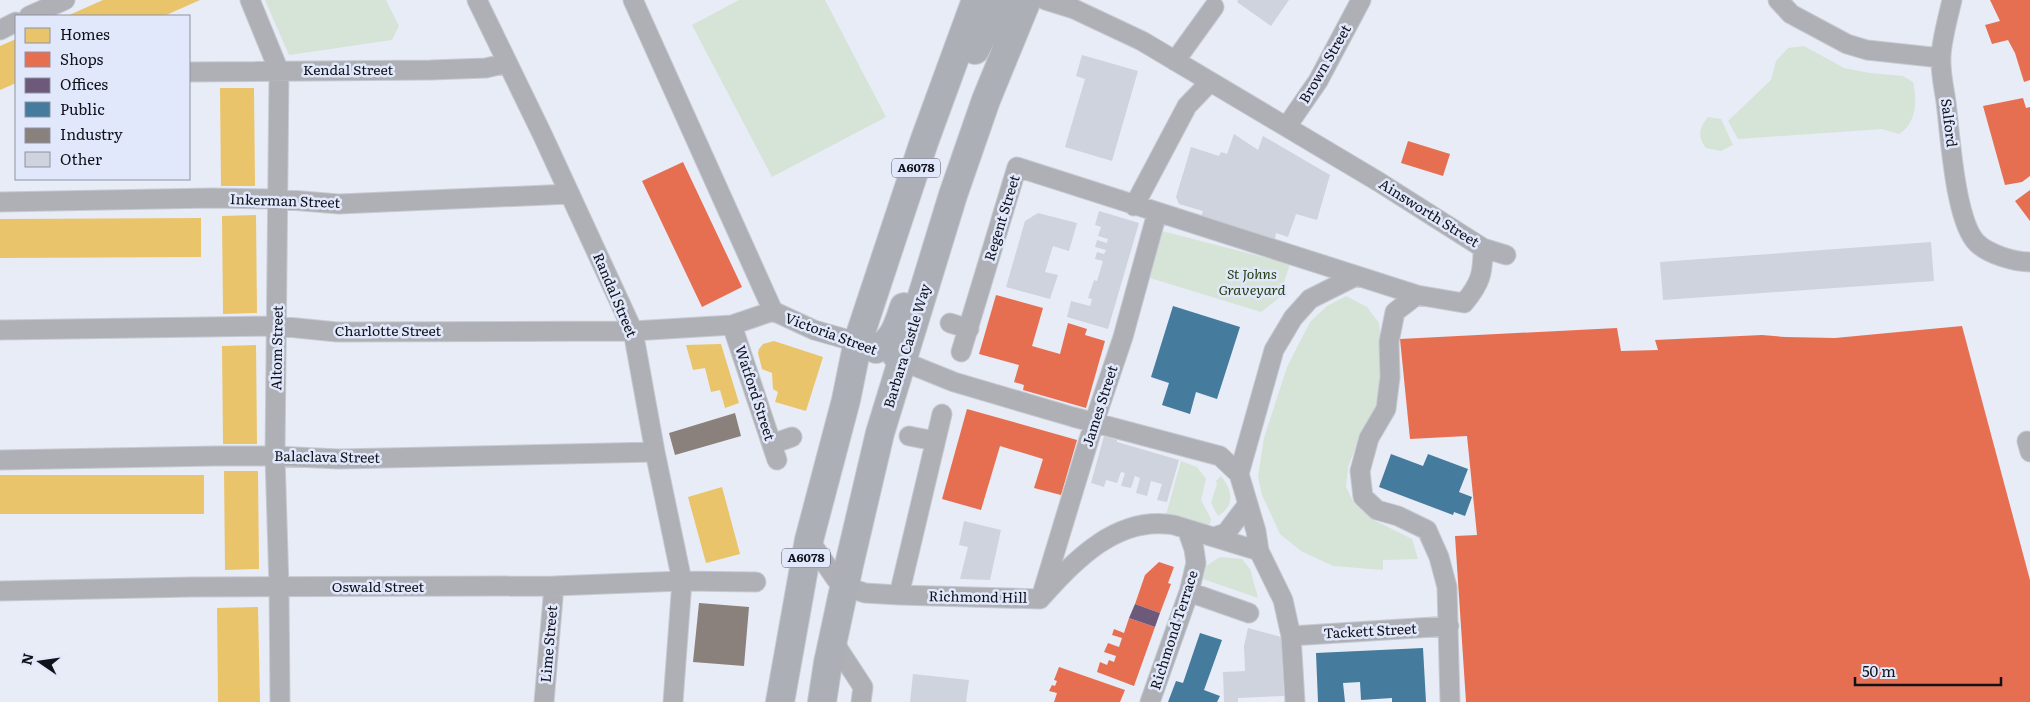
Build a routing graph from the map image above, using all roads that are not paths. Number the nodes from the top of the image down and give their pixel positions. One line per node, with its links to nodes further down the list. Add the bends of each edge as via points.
1 (65, 0): 15 (street)
2 (250, 0): 21 (street, Altom Street)
3 (477, 0): 20 (street, Randal Street)
4 (633, 0): 37 (street, Victoria Street)
5 (976, 0): 31 (highway, A6078)
6 (1007, 0): 31 (highway, via 998,5 982,35 927,182)
7 (1026, 0): 26 (highway, Barbara Castle Way / A6078)
8 (1045, 0): 12 (street, Ainsworth Street)
9 (1361, 0): 24 (street, Brown Street, via 1318,81)
10 (1778, 0): 14 (street)
11 (1952, 0): 18 (street, Salford)
12 (1074, 4): 19 (street, Ainsworth Street)
13 (1214, 7): 19 (street)
14 (1793, 7): 18 (street, via 1847,44 1867,50)
15 (31, 15)
16 (15, 22): 17 (street)
17 (0, 30)
18 (1940, 58): 34 (street, Salford, via 1956,182 1968,230 1976,242 1999,255)
19 (1174, 61): 23 (street, Ainsworth Street)
20 (508, 63): 21 (street, Kendal Street, via 449,70); 25 (street, Randal Street)
21 (278, 71): 22 (street, Kendal Street); 27 (street, Altom Street)
22 (190, 72)
23 (1210, 82): 24 (street, Ainsworth Street); 29 (street, via 1187,106)
24 (1286, 126): 32 (street, Ainsworth Street)
25 (570, 194): 27 (street, Inkerman Street, via 339,204); 43 (street, Randal Street)
26 (953, 195): 44 (highway, A6078, via 926,236 892,338 886,344); 46 (highway, Barbara Castle Way / A6078)
27 (278, 199): 28 (street, Inkerman Street); 40 (street, Altom Street)
28 (0, 202)
29 (1134, 206): 30 (street, Ainsworth Street); 41 (street, Regent Street, via 1017,167)
30 (1157, 213): 35 (street, Ainsworth Street); 48 (street, James Street, via 1123,337)
31 (892, 241): 44 (highway, A6078)
32 (1483, 248): 33 (street); 36 (street, Ainsworth Street, via 1483,270 1476,289 1464,303)
33 (1506, 255)
34 (2030, 262)
35 (1356, 276): 36 (street, Ainsworth Street); 55 (street, via 1310,299 1293,318 1274,350)
36 (1417, 295): 71 (street, via 1395,312 1389,342 1390,377 1386,409 1369,438 1360,471 1363,497 1377,510 1427,530 1447,587)
37 (773, 311): 39 (street, Charlotte Street); 44 (street, Victoria Street, via 814,330)
38 (950, 323): 41 (street)
39 (732, 325): 43 (street, Charlotte Street); 50 (street, Watford Street, via 774,452)
40 (277, 326): 42 (street, Charlotte Street); 43 (street, Charlotte Street, via 337,332); 53 (street, Altom Street)
41 (969, 329): 45 (street, Regent Street)
42 (0, 330)
43 (633, 331): 52 (street, Randal Street)
44 (867, 345): 46 (street, Victoria Street); 59 (highway, A6078, via 844,408)
45 (962, 352)
46 (903, 362): 48 (street, Victoria Street, via 954,382); 64 (highway, Barbara Castle Way / A6078, via 880,433)
47 (942, 414): 51 (street)
48 (1094, 423): 55 (street, Victoria Street, via 1220,456); 69 (street, James Street)
49 (909, 436): 51 (street)
50 (792, 437)
51 (936, 442): 68 (street)
52 (655, 452): 53 (street, Balaclava Street, via 339,459); 61 (street, Randal Street)
53 (275, 456): 54 (street, Balaclava Street); 65 (street, Altom Street)
54 (0, 460)
55 (1239, 474): 56 (street)
56 (1248, 504): 58 (street, via 1226,533); 60 (street)
57 (1187, 529): 58 (street, Richmond Hill); 67 (street, Richmond Terrace, via 1196,563); 69 (street, Richmond Hill, via 1160,523 1123,529 1081,557)
58 (1214, 537): 60 (street, Richmond Hill)
59 (809, 540): 64 (street); 77 (highway, A6078)
60 (1259, 551): 72 (street, via 1283,600)
61 (682, 581): 62 (street, Oswald Street); 63 (street, Oswald Street); 76 (street, Randal Street)
62 (756, 582)
63 (554, 586): 65 (street, Oswald Street); 75 (street, Lime Street)
64 (844, 586): 68 (street, Richmond Hill, via 864,593); 73 (highway, Barbara Castle Way / A6078)
65 (279, 588): 66 (street, Oswald Street); 74 (street, Altom Street)
66 (0, 592)
67 (1189, 592): 70 (street); 80 (street, Richmond Terrace)
68 (899, 595): 69 (street, Richmond Hill)
69 (1040, 599)
70 (1249, 613)
71 (1449, 626): 72 (street, Tackett Street); 82 (street)
72 (1291, 636): 81 (street)
73 (833, 641): 78 (highway, Barbara Castle Way / A6078); 79 (street, via 863,687)
74 (280, 702)
75 (544, 702)
76 (673, 702)
77 (780, 702)
78 (822, 702)
79 (861, 702)
80 (1150, 702)
81 (1295, 702)
82 (1450, 702)

